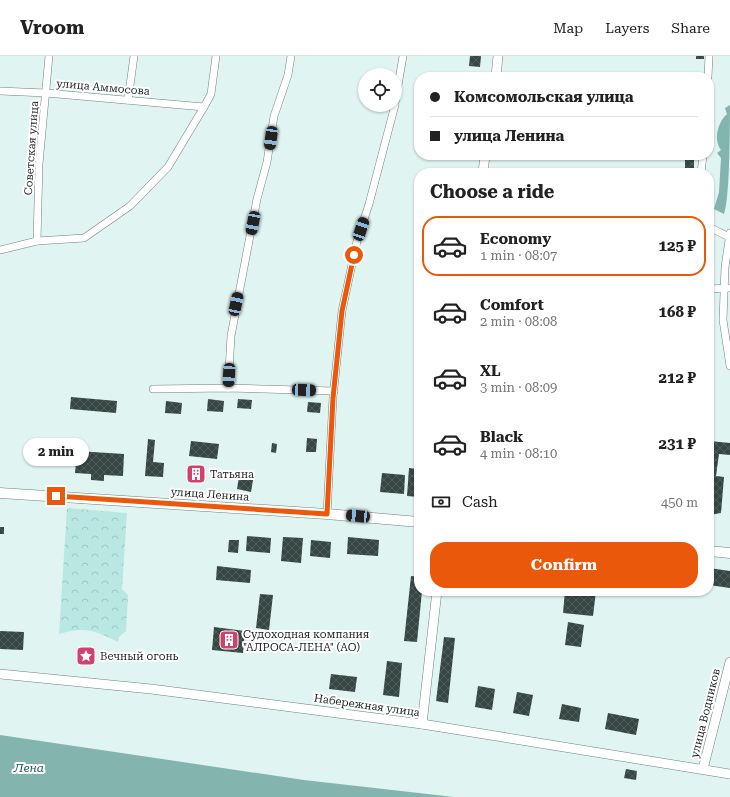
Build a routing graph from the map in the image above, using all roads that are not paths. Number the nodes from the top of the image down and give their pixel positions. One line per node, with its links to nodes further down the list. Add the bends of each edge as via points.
1 (49, 56): 12 (street, Советская улица)
2 (134, 56): 13 (street)
3 (216, 56): 14 (street, via 211,94)
4 (291, 56): 23 (street, via 288,74 274,116 267,162 236,304)
5 (403, 56): 8 (street)
6 (498, 56): 9 (street)
7 (710, 56): 10 (street)
8 (401, 68)
9 (496, 72)
10 (708, 72)
11 (0, 90): 12 (street, улица Аммосова)
12 (46, 93): 13 (street, улица Аммосова); 18 (street, Советская улица, via 39,164)
13 (128, 100): 14 (street, улица Аммосова)
14 (204, 107): 18 (street, via 168,167 130,206 84,238)
15 (393, 112): 25 (street, via 357,241 342,311)
16 (714, 229): 17 (street)
17 (730, 235): 21 (street, via 724,267)
18 (37, 241): 19 (street)
19 (0, 250)
20 (714, 288): 21 (street)
21 (728, 288): 22 (street, via 723,320)
22 (730, 366)
23 (228, 388): 24 (street); 25 (street)
24 (153, 389)
25 (334, 391): 27 (street)
26 (0, 493): 27 (main road, улица Ленина)
27 (327, 514): 28 (main road, улица Ленина)
28 (414, 522)
29 (714, 551): 30 (main road)
30 (730, 553)
31 (436, 596): 34 (street)
32 (730, 662): 35 (street, улица Водников)
33 (0, 674): 34 (street, Набережная улица, via 145,688)
34 (422, 724): 35 (street, Набережная улица)
35 (704, 769): 36 (street, Набережная улица)
36 (730, 774)

